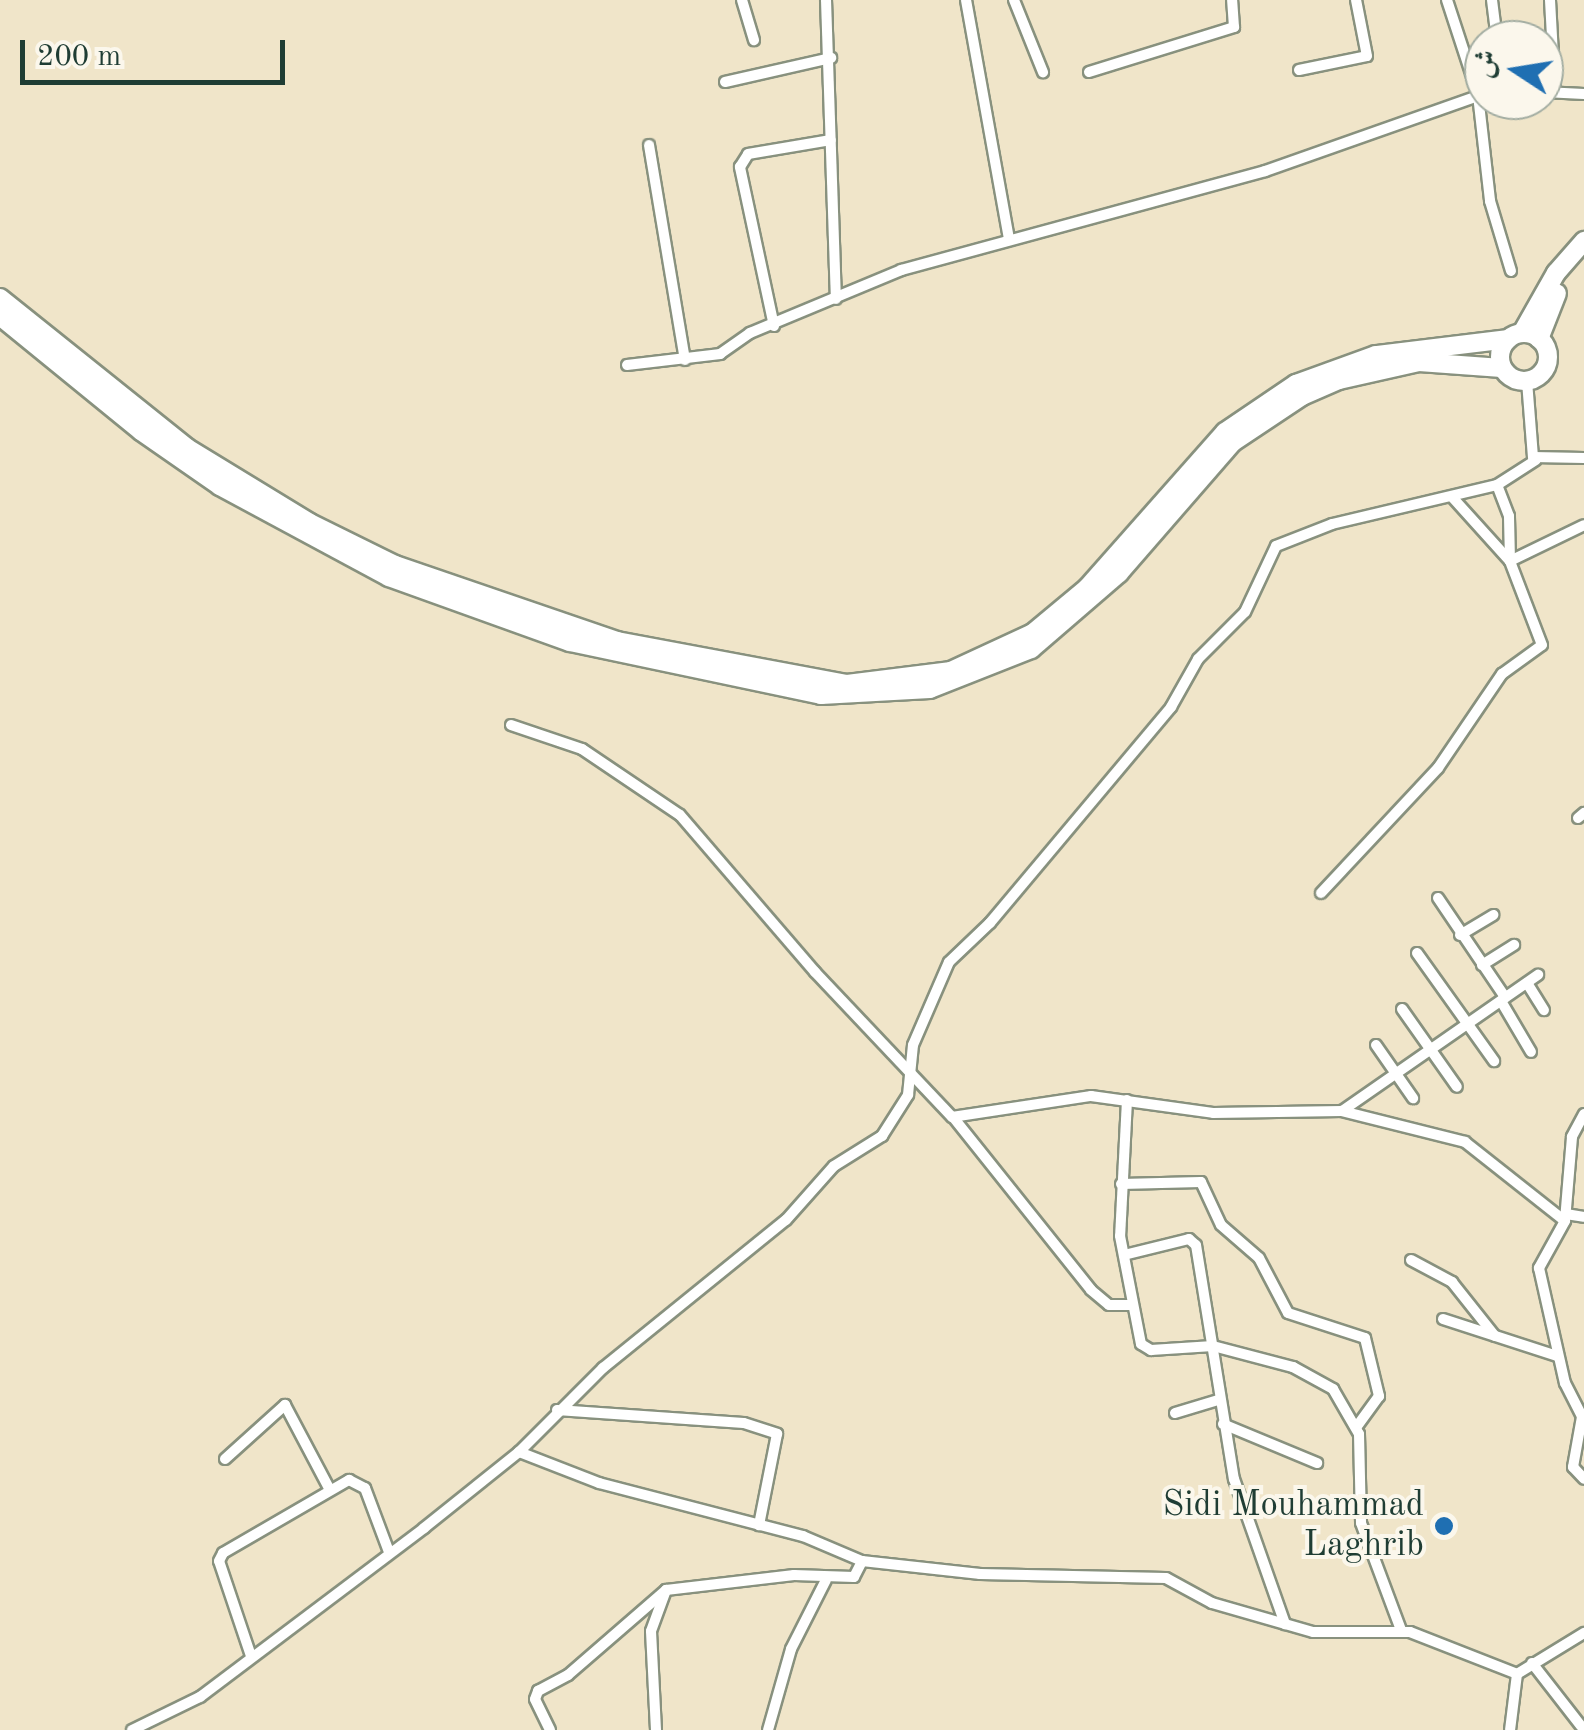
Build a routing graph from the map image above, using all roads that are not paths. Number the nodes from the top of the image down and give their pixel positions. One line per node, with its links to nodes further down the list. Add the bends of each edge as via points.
1 (742, 0): 8 (street)
2 (826, 0): 10 (street)
3 (966, 0): 19 (street)
4 (1014, 0): 12 (street)
5 (1232, 0): 13 (street, via 1234,27)
6 (1356, 0): 11 (street, via 1367,56)
7 (1447, 0): 9 (street)
8 (754, 40)
9 (1464, 47)
10 (831, 58): 14 (street); 17 (street)
11 (1299, 70)
12 (1042, 72)
13 (1090, 72)
14 (725, 82)
15 (1464, 100): 19 (street, via 1265,171)
16 (1483, 120): 22 (street, via 1490,201)
17 (831, 140): 23 (street); 25 (street, via 748,154 740,166)
18 (649, 145): 27 (street)
19 (1009, 238): 23 (street, via 901,270)
20 (1584, 242): 26 (highway, via 1556,273)
21 (1584, 257): 26 (highway)
22 (1511, 271)
23 (836, 300): 25 (street)
24 (1, 305): 26 (highway, via 187,448 395,565 617,641 847,684 951,671 1033,632 1087,588 1225,432 1296,384 1376,355); 29 (highway, via 142,431 220,486 390,577 570,642 820,695 930,690 1031,649 1119,573 1233,442 1302,396 1352,376 1420,362)
25 (774, 326): 27 (street, via 743,336 720,354)
26 (1523, 337): 29 (highway); 30 (highway, via 1548,359)
27 (685, 360): 28 (street)
28 (626, 365)
29 (1502, 368): 30 (highway)
30 (1527, 381): 31 (street)
31 (1534, 456): 32 (street); 33 (street)
32 (1584, 458)
33 (1497, 485): 34 (street); 36 (street, via 1509,516)
34 (1453, 498): 36 (street); 55 (street, via 1332,524 1276,546 1245,612 1198,659 1171,707 990,923 949,962 913,1045)
35 (1584, 525): 36 (street)
36 (1510, 561): 38 (street, via 1542,645 1502,674 1438,768)
37 (510, 725): 55 (street, via 582,749 680,816)
38 (1321, 893)
39 (1438, 898): 41 (street)
40 (1493, 915): 41 (street)
41 (1460, 935): 44 (street)
42 (1514, 945): 44 (street)
43 (1417, 952): 50 (street)
44 (1482, 965): 47 (street)
45 (1538, 975): 46 (street)
46 (1527, 983): 47 (street); 49 (street)
47 (1503, 999): 50 (street); 53 (street)
48 (1402, 1009): 52 (street)
49 (1544, 1010)
50 (1467, 1024): 52 (street); 54 (street)
51 (1376, 1044): 56 (street)
52 (1430, 1048): 56 (street); 57 (street)
53 (1531, 1052)
54 (1494, 1061)
55 (910, 1072): 62 (street); 74 (street, via 908,1095 882,1136 834,1166 786,1220)
56 (1396, 1072): 58 (street); 60 (street)
57 (1457, 1086)
58 (1413, 1098)
59 (1127, 1100): 60 (street, via 1213,1113); 62 (street, via 1091,1096); 63 (street)
60 (1342, 1111): 65 (street, via 1465,1142)
61 (1584, 1114): 65 (street, via 1572,1137)
62 (952, 1116): 68 (street, via 1091,1290 1109,1305)
63 (1122, 1184): 66 (street); 77 (street, via 1201,1182 1221,1226 1260,1258 1288,1313 1365,1338 1378,1396)
64 (1584, 1217): 65 (street)
65 (1566, 1218): 72 (street, via 1539,1268)
66 (1124, 1255): 68 (street); 71 (street, via 1194,1240)
67 (1411, 1260): 70 (street, via 1452,1282)
68 (1133, 1305): 71 (street, via 1146,1349)
69 (1442, 1319): 70 (street)
70 (1496, 1336): 72 (street)
71 (1213, 1346): 73 (street); 77 (street, via 1293,1367 1333,1390)
72 (1557, 1356): 81 (street, via 1582,1417 1574,1466)
73 (1218, 1400): 75 (street); 76 (street)
74 (557, 1410): 78 (street); 83 (street, via 744,1423 777,1434)
75 (1175, 1414)
76 (1223, 1424): 80 (street); 88 (street, via 1234,1480)
77 (1356, 1428): 89 (street, via 1361,1523)
78 (519, 1452): 83 (street, via 599,1483); 84 (street)
79 (225, 1459): 82 (street, via 285,1406)
80 (1317, 1464)
81 (1584, 1479)
82 (330, 1490): 84 (street, via 349,1480 365,1488); 91 (street, via 220,1557)
83 (759, 1524): 85 (street)
84 (389, 1552): 91 (street)
85 (862, 1561): 86 (street, via 854,1577); 88 (street, via 980,1574 1166,1578 1212,1603)
86 (826, 1580): 87 (street, via 794,1575); 98 (street, via 791,1649)
87 (666, 1590): 96 (street, via 568,1675 538,1691 535,1700); 97 (street, via 651,1631)
88 (1284, 1624): 89 (street, via 1313,1632)
89 (1401, 1630): 93 (street)
90 (1584, 1633): 92 (street)
91 (251, 1656): 95 (street, via 200,1697)
92 (1532, 1663): 93 (street); 94 (street)
93 (1518, 1674): 99 (street)
94 (1580, 1726)
95 (132, 1730)
96 (550, 1730)
97 (656, 1730)
98 (768, 1730)
99 (1510, 1730)

